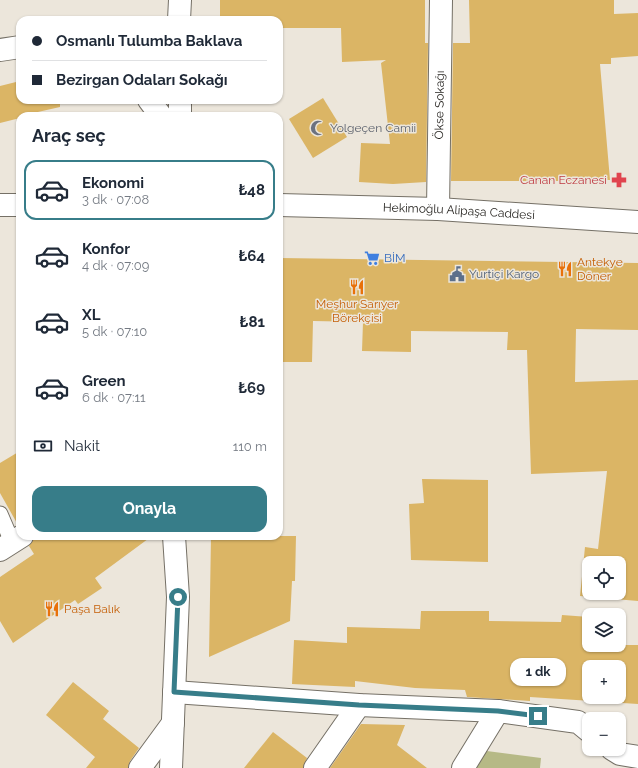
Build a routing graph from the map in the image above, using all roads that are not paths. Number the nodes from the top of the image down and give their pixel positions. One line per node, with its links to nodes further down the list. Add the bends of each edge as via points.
1 (441, 0): 7 (street, Ökse Sokağı)
2 (16, 48): 3 (street)
3 (0, 50)
4 (283, 205): 7 (street, Hekimoğlu Alipaşa Caddesi)
5 (0, 206): 6 (street)
6 (16, 206)
7 (438, 209): 8 (street, Hekimoğlu Alipaşa Caddesi)
8 (638, 222)
9 (0, 514): 11 (lane)
10 (174, 540): 12 (street, via 178,597)
11 (11, 543)
12 (174, 692): 13 (street); 15 (street)
13 (359, 705): 14 (street); 21 (street)
14 (498, 711): 16 (street, via 578,722); 22 (street)
15 (173, 723): 19 (street); 20 (street)
16 (582, 725)
17 (626, 755): 18 (street)
18 (638, 757)
19 (140, 768)
20 (171, 768)
21 (315, 768)
22 (463, 768)

